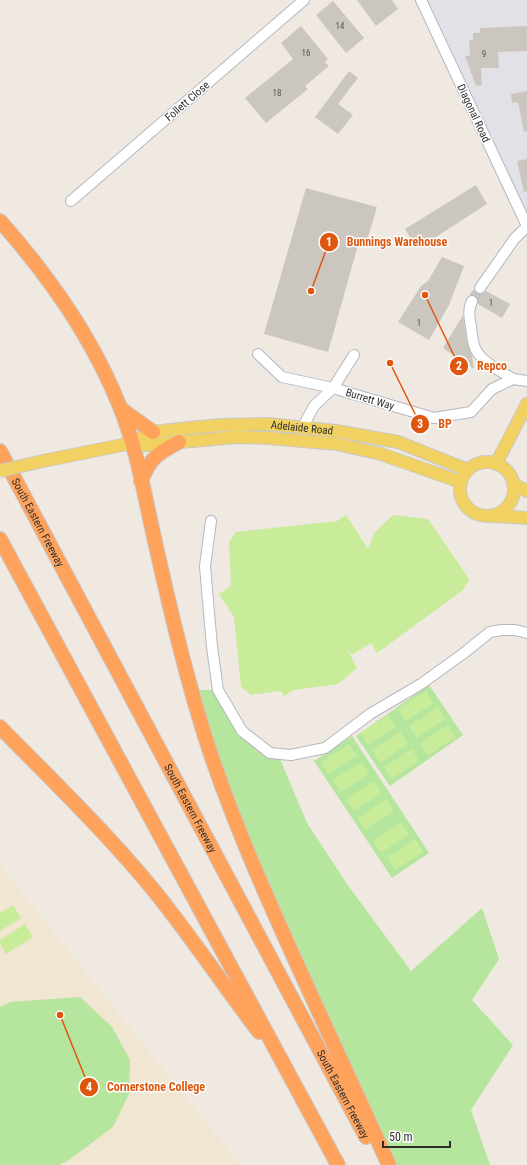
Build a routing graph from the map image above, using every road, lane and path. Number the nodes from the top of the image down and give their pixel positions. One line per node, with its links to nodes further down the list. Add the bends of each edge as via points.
1 (421, 0): 5 (street, Diagonal Road)
2 (297, 2): 3 (street, Follett Close)
3 (70, 201)
4 (0, 221): 14 (highway, via 69,310 88,340)
5 (527, 226): 6 (street, via 515,238)
6 (480, 288)
7 (472, 301): 10 (street, via 469,315 475,349 483,358)
8 (258, 354): 12 (street, Burrett Way, via 282,377)
9 (354, 355): 12 (street)
10 (513, 379): 11 (street); 12 (street, Burrett Way, via 492,389 471,412 434,418)
11 (527, 381)
12 (333, 388): 15 (street, via 314,406)
13 (527, 404): 20 (main road)
14 (121, 409): 16 (highway); 18 (highway)
15 (302, 428): 16 (main road, Adelaide Road, via 268,424 222,425); 21 (main road, Adelaide Road, via 398,442)
16 (153, 432): 18 (main road, Adelaide Road)
17 (179, 442): 18 (main road, Adelaide Road, via 147,445); 23 (highway, via 153,458); 24 (main road, Adelaide Road, via 269,438 337,444 381,454)
18 (132, 443): 22 (main road, Adelaide Road, bridge); 23 (highway)
19 (0, 451): 35 (highway, South Eastern Freeway)
20 (496, 464): 21 (main road, via 482,463); 25 (main road, via 510,475)
21 (468, 470): 24 (main road)
22 (0, 471)
23 (142, 481): 36 (highway, via 184,665 218,774 240,834 276,918)
24 (461, 482): 27 (main road, via 461,498 465,506 478,515)
25 (513, 484): 26 (main road); 27 (main road, via 514,492 508,507)
26 (527, 491)
27 (494, 516): 28 (main road)
28 (527, 518)
29 (211, 521): 31 (street, via 205,566 218,690 242,731 270,753 291,755 325,748 370,714 421,684 490,632 515,630)
30 (0, 539): 33 (highway)
31 (527, 633)
32 (0, 727): 33 (highway, via 107,836 156,893)
33 (288, 1071): 34 (highway)
34 (338, 1165)
35 (382, 1165)
36 (389, 1165)

